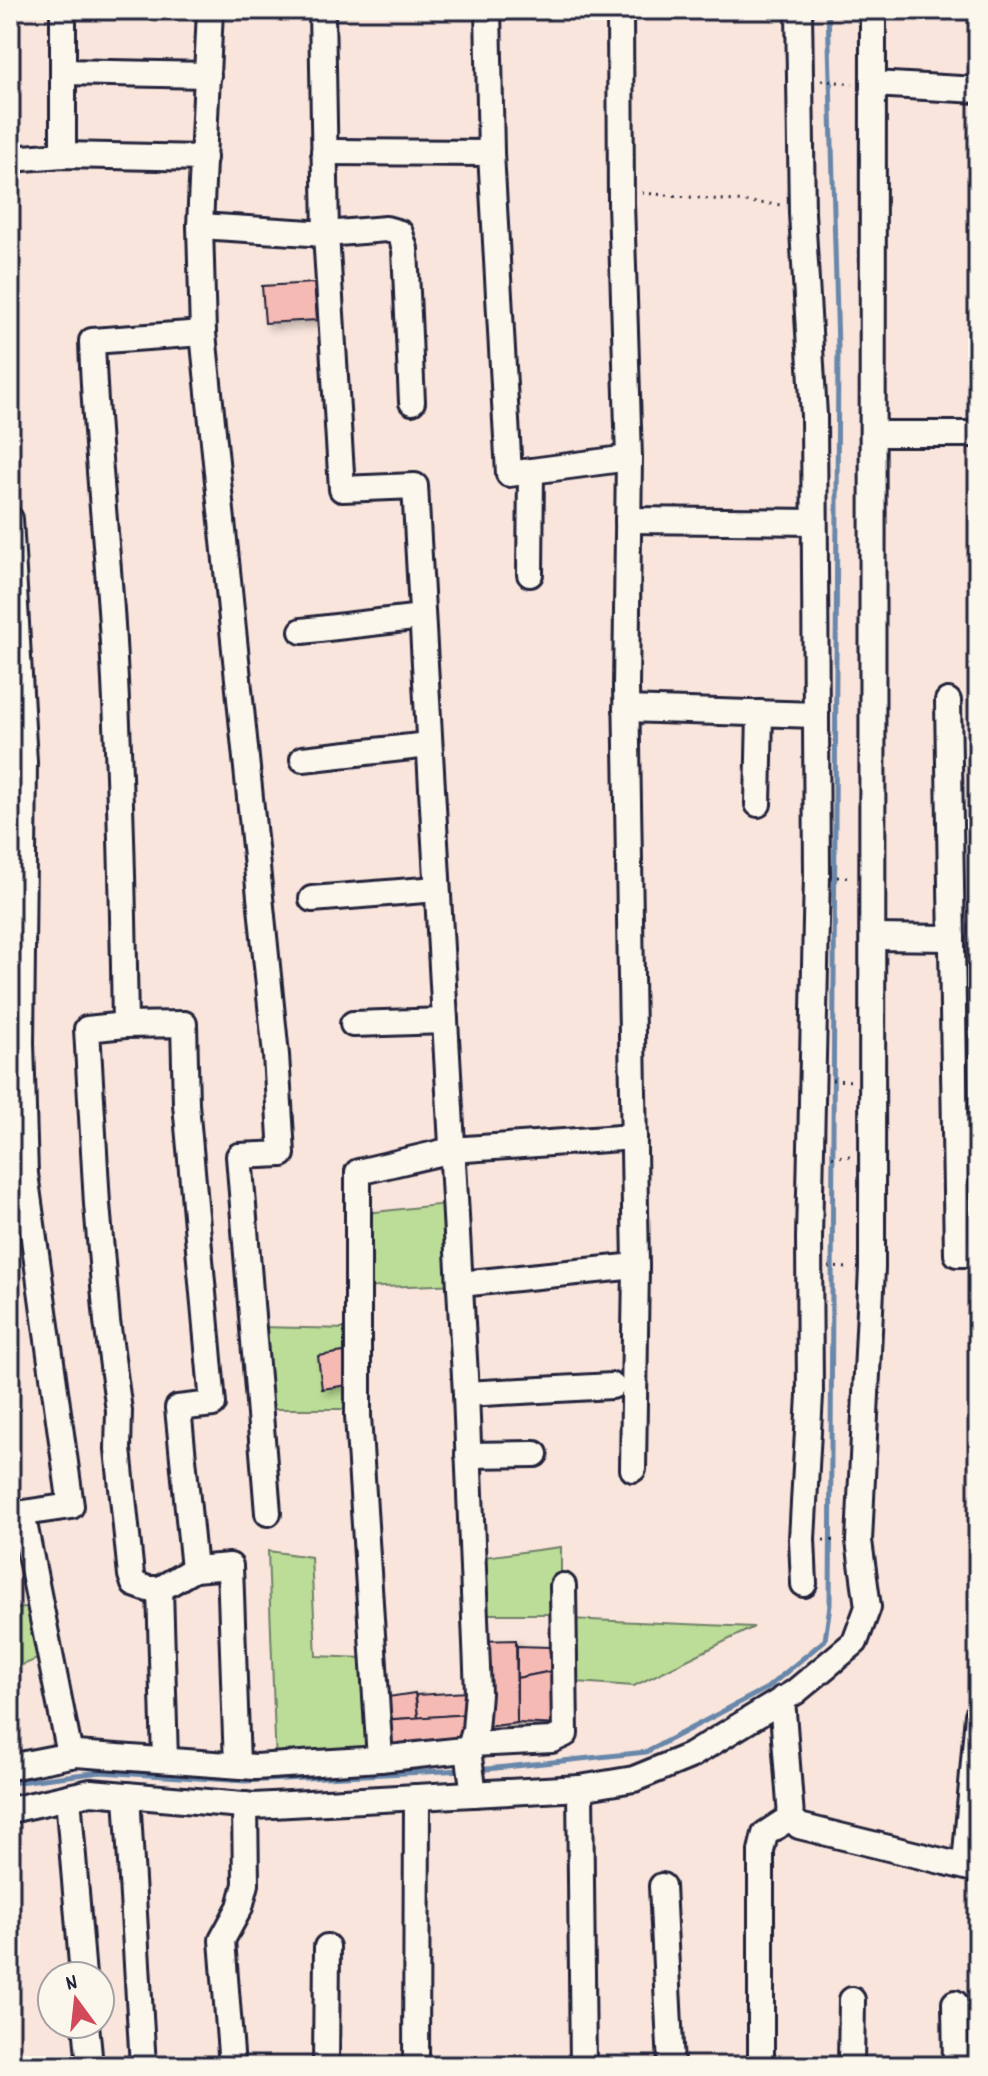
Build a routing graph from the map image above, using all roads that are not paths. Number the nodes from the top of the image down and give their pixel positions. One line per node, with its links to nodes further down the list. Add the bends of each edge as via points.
1 (63, 10): 8 (street)
2 (210, 10): 9 (street)
3 (322, 10): 12 (street)
4 (488, 10): 13 (street)
5 (620, 10): 23 (street)
6 (799, 10): 27 (street)
7 (873, 10): 10 (street)
8 (63, 72): 9 (street); 14 (street)
9 (208, 75): 15 (street)
10 (864, 84): 11 (street); 21 (street)
11 (978, 90)
12 (324, 152): 13 (street); 18 (street)
13 (491, 153): 24 (street, via 509,474)
14 (63, 155): 15 (street); 16 (street)
15 (204, 158): 17 (street)
16 (10, 159)
17 (200, 226): 18 (street); 19 (street)
18 (326, 234): 20 (street, via 386,229 400,233); 30 (street, via 342,489 415,486)
19 (203, 333): 45 (street, via 92,341 112,626); 56 (street, via 282,1154 239,1156)
20 (412, 402)
21 (874, 434): 22 (street); 41 (street)
22 (978, 434)
23 (629, 458): 24 (street); 26 (street)
24 (531, 471): 29 (street)
25 (10, 519): 28 (street)
26 (628, 520): 27 (street); 33 (street)
27 (814, 522): 35 (street)
28 (10, 534): 57 (street, via 24,762 25,1174 71,1506)
29 (530, 574)
30 (422, 617): 31 (street); 36 (street)
31 (302, 631)
32 (948, 701): 42 (street)
33 (626, 709): 34 (street); 46 (street)
34 (760, 713): 35 (street); 38 (street)
35 (816, 715): 59 (street)
36 (429, 745): 37 (street); 39 (street)
37 (303, 759)
38 (758, 804)
39 (437, 889): 40 (street); 43 (street)
40 (312, 899)
41 (873, 937): 42 (street); 62 (street, via 872,1268 859,1541 868,1607 855,1642)
42 (952, 938): 48 (street, via 957,1254)
43 (445, 1021): 44 (street); 47 (street)
44 (353, 1024)
45 (125, 1025): 58 (street, via 184,1024 186,1104 213,1404 178,1408); 61 (street, via 87,1029 96,1189 131,1577 141,1587)
46 (634, 1137): 47 (street); 49 (street)
47 (452, 1150): 50 (street); 65 (street, via 358,1172 358,1416)
48 (978, 1254)
49 (636, 1266): 50 (street); 55 (street)
50 (460, 1284): 52 (street)
51 (612, 1386): 52 (street)
52 (466, 1394): 54 (street)
53 (535, 1454): 54 (street)
54 (468, 1455): 68 (street, via 478,1693)
55 (633, 1469)
56 (268, 1513)
57 (16, 1514): 64 (street)
58 (194, 1569): 61 (street); 67 (street, via 230,1566)
59 (804, 1584)
60 (563, 1586): 68 (street, via 565,1734)
61 (160, 1589): 66 (street)
62 (782, 1699): 70 (street, via 690,1756 634,1779); 76 (street)
63 (978, 1715): 77 (street)
64 (70, 1755): 66 (street); 69 (street)
65 (380, 1759): 67 (street); 68 (street, via 458,1749 464,1750)
66 (165, 1760): 67 (street)
67 (237, 1765)
68 (471, 1765): 70 (street); 73 (street)
69 (10, 1767)
70 (580, 1788): 89 (street)
71 (127, 1795): 72 (street, via 91,1792); 74 (street); 85 (street)
72 (68, 1797): 75 (street); 80 (street)
73 (417, 1797): 74 (street); 88 (street)
74 (245, 1805): 86 (street, via 246,1884 222,1940)
75 (10, 1810)
76 (791, 1817): 77 (street, via 799,1826); 91 (street, via 765,1834 761,1851)
77 (971, 1868)
78 (662, 1886): 90 (street)
79 (327, 1947): 87 (street)
80 (82, 1960)
81 (852, 2000): 92 (street)
82 (955, 2003): 93 (street)
83 (88, 2040): 84 (street)
84 (90, 2066)
85 (143, 2066)
86 (232, 2066)
87 (326, 2066)
88 (416, 2066)
89 (583, 2066)
90 (671, 2066)
91 (761, 2066)
92 (851, 2066)
93 (956, 2066)

